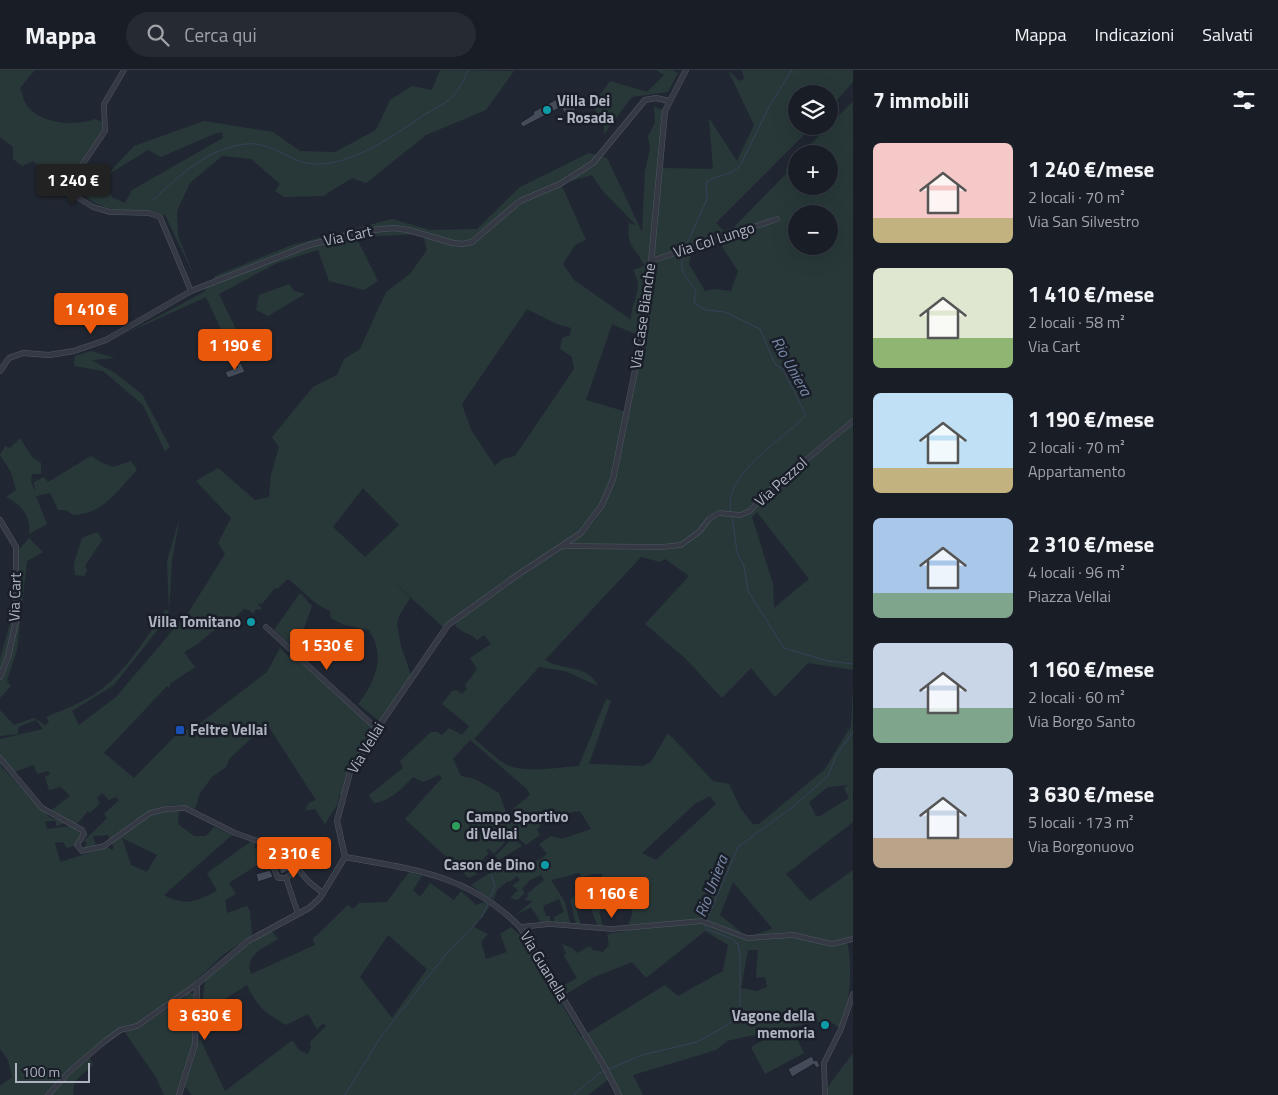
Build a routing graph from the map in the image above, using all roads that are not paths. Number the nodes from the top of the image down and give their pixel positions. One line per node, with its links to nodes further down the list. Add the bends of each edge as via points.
1 (124, 70): 6 (street, via 104,104 105,132 71,186 84,202 110,212 148,213 160,217)
2 (686, 70): 3 (street, Via Case Bianche)
3 (669, 101): 5 (street, Via Case Bianche, via 665,111); 6 (street, Via Cart, via 645,100 593,163 560,184 515,204 472,242 453,243 401,229 372,230 309,245)
4 (777, 219): 5 (street, Via Col Lungo)
5 (651, 261): 10 (street, Via Case Bianche, via 646,316 613,479 594,518 581,533)
6 (191, 291): 7 (street, Via Cart, via 106,340 74,351 23,353 9,358)
7 (0, 371)
8 (853, 421): 10 (street, Via Pezzol, via 765,494 750,511 740,515 719,513 681,545)
9 (0, 520): 12 (street, Via Cart, via 16,547 16,621)
10 (562, 546): 13 (street, Via Vellai, via 448,625)
11 (266, 628): 13 (street)
12 (0, 677)
13 (377, 728): 16 (street, Via Vellai, via 350,772 338,814 338,832)
14 (0, 758): 15 (street, via 42,808 82,830 84,834 77,845 82,851 104,846 150,813 185,808 235,833)
15 (281, 849): 17 (street); 18 (street, via 273,855 272,864 278,878)
16 (345, 857): 19 (street); 21 (street, Via Guanella, via 441,876 464,885)
17 (298, 869): 18 (street); 19 (street)
18 (286, 878): 20 (street)
19 (323, 893): 20 (street)
20 (298, 914): 23 (street, via 248,941)
21 (520, 927): 22 (street, via 550,924 612,929 703,922 747,938 794,935 832,944); 27 (street, Via Guanella)
22 (853, 939)
23 (197, 984): 25 (street, via 137,1026 120,1030 104,1041); 26 (street, via 195,1044)
24 (853, 994): 28 (street, via 824,1064)
25 (48, 1095)
26 (179, 1095)
27 (619, 1095)
28 (825, 1095)

